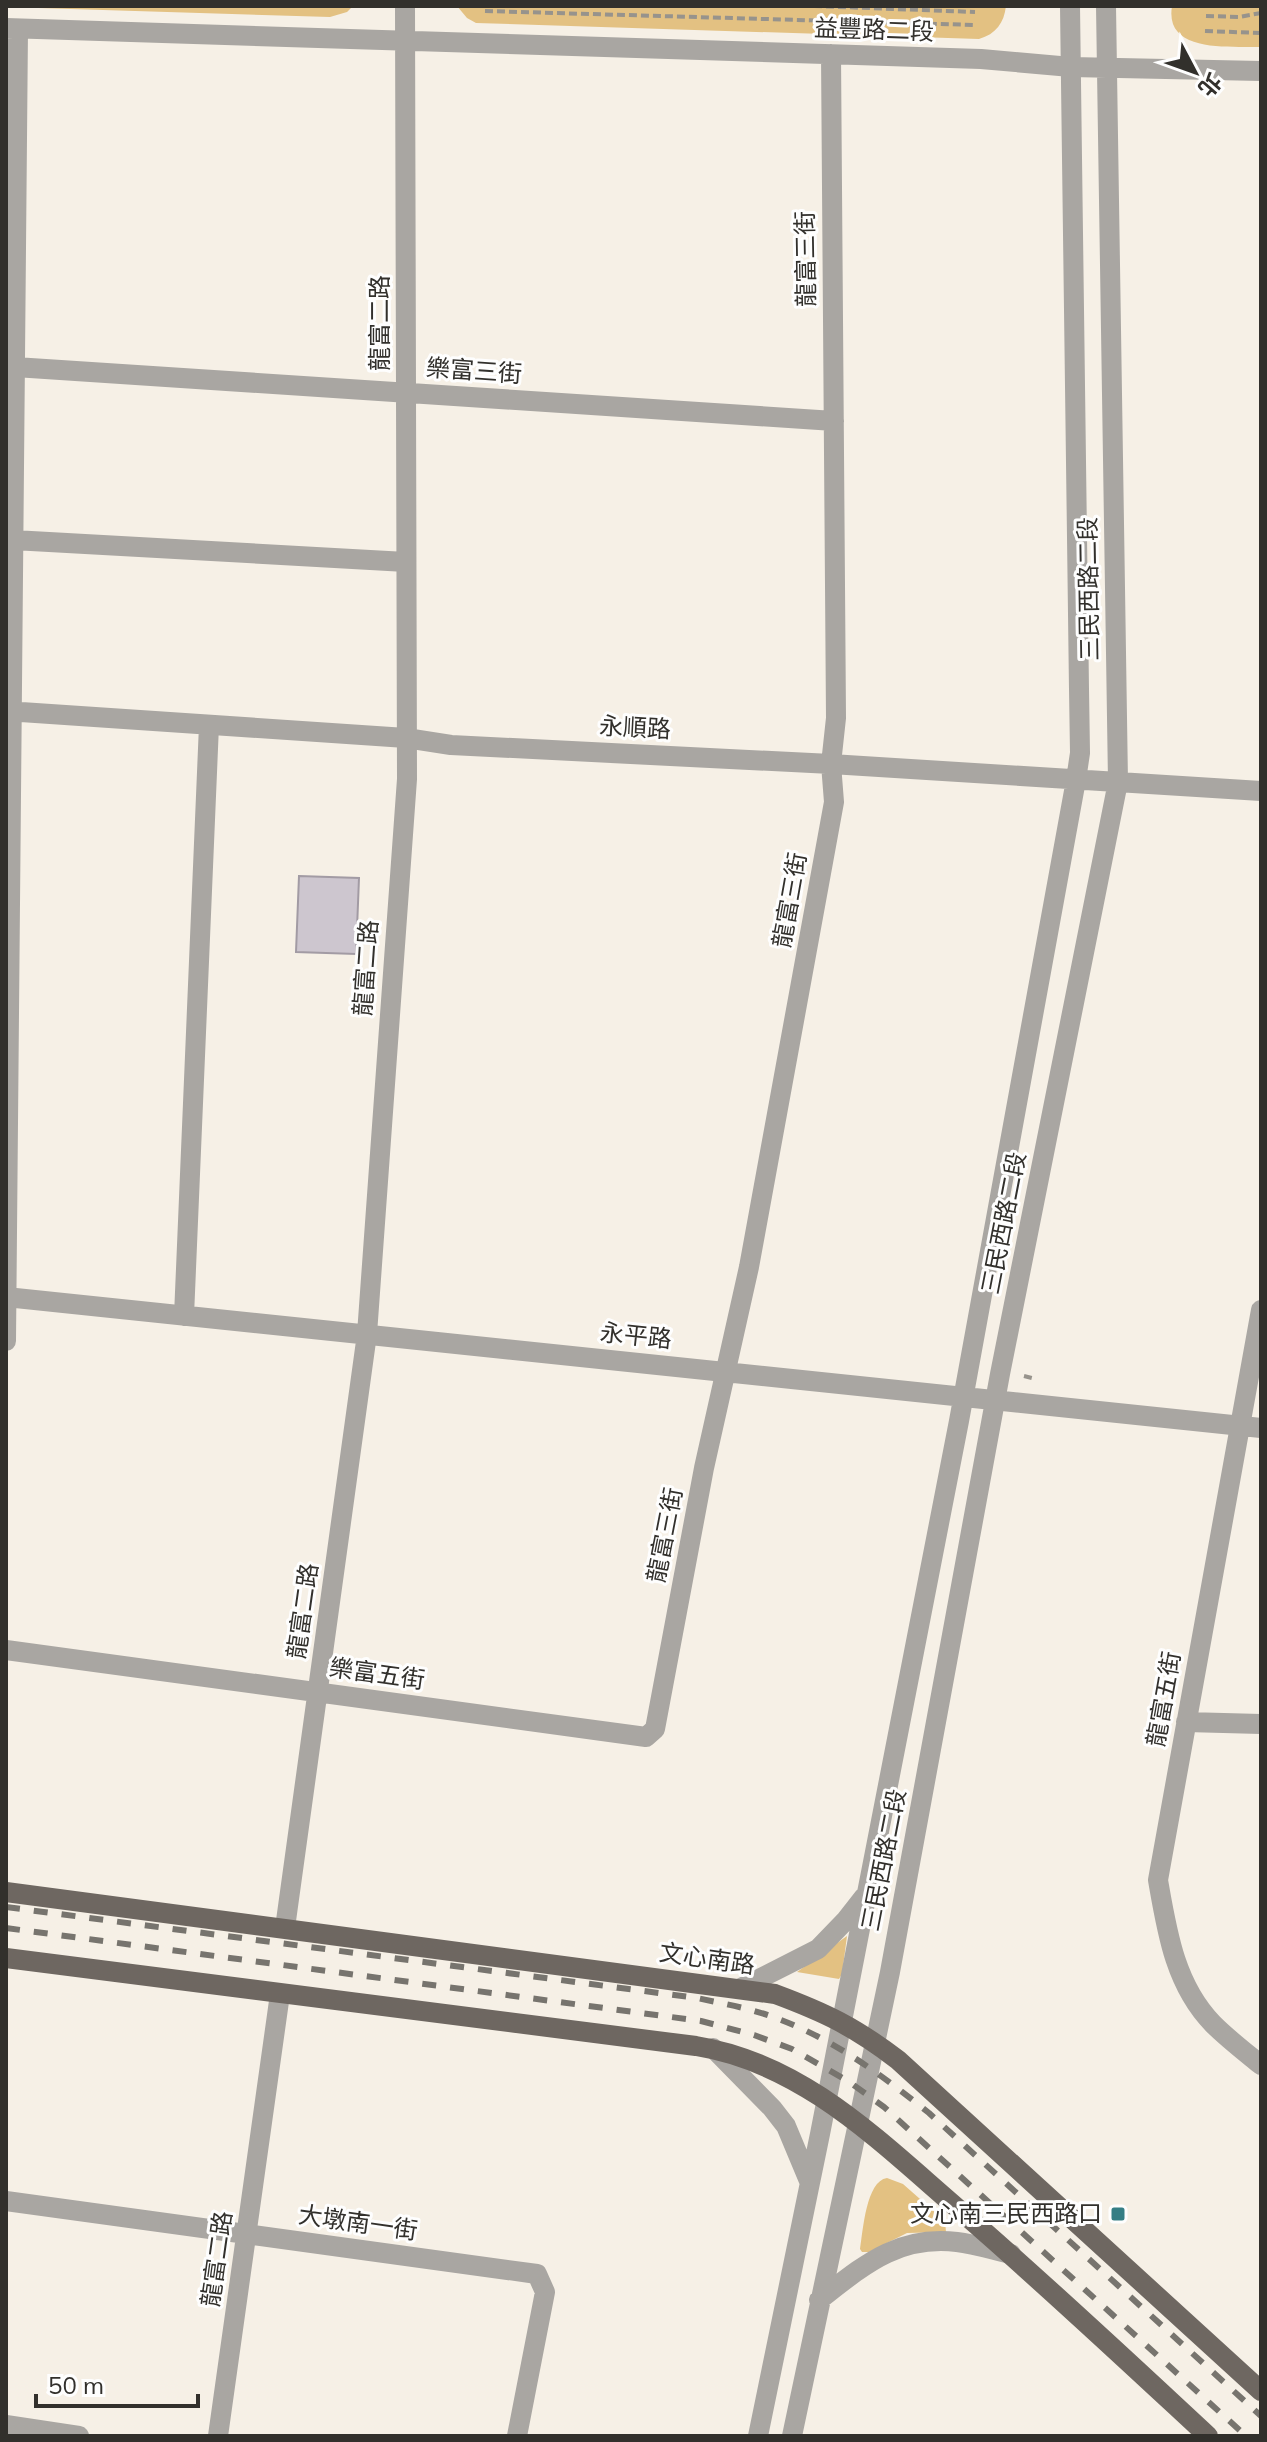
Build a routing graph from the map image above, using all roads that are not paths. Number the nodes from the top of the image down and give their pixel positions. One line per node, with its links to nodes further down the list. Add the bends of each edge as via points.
1 (405, 6): 5 (street, 龍富二路)
2 (1070, 6): 8 (street, 三民西路二段)
3 (1106, 6): 7 (street, 三民西路二段)
4 (12, 29): 5 (street, 益豐路二段); 10 (street)
5 (405, 40): 6 (street, 益豐路二段); 11 (street, 龍富二路)
6 (831, 54): 8 (street, 益豐路二段); 12 (street, 龍富三街)
7 (1107, 66): 8 (street, 益豐路二段); 9 (street, 益豐路二段); 20 (street, 三民西路二段)
8 (1071, 67): 19 (street, 三民西路二段, via 1080,753)
9 (1261, 71)
10 (15, 367): 11 (street, 樂富三街); 13 (street)
11 (407, 393): 12 (street, 樂富三街); 14 (street, 龍富二路)
12 (834, 421): 18 (street, 龍富三街, via 836,718)
13 (13, 540): 14 (street); 15 (street)
14 (406, 562): 17 (street, 龍富二路)
15 (9, 711): 16 (street, 永順路); 22 (street)
16 (209, 725): 17 (street, 永順路); 24 (street)
17 (406, 738): 18 (street, 永順路, via 451,745); 25 (street, 龍富二路)
18 (831, 764): 19 (street, 永順路); 27 (street, 龍富三街, via 834,802)
19 (1076, 780): 20 (street, 永順路); 28 (street, 三民西路二段)
20 (1118, 782): 21 (street, 永順路); 29 (street, 三民西路二段)
21 (1261, 791)
22 (6, 1297): 24 (street, 永平路); 26 (street)
23 (1261, 1310): 30 (street, 龍富五街)
24 (184, 1316): 25 (street, 永平路)
25 (367, 1334): 27 (street, 永平路); 33 (street, 龍富二路)
26 (6, 1341)
27 (727, 1371): 28 (street, 永平路); 36 (street, 龍富三街, via 655,1729)
28 (963, 1396): 29 (street, 永平路); 38 (street, 三民西路二段)
29 (996, 1401): 30 (street, 永平路); 44 (street, 三民西路二段)
30 (1240, 1426): 31 (street, 永平路); 34 (street, 龍富五街)
31 (1261, 1428)
32 (6, 1650): 33 (street, 樂富五街)
33 (318, 1692): 36 (street, 樂富五街); 39 (street, 龍富二路)
34 (1186, 1722): 35 (street); 46 (street, 龍富五街, via 1158,1880 1167,1935 1190,1993 1212,2023)
35 (1261, 1724)
36 (646, 1737)
37 (6, 1892): 39 (main road, 文心南路)
38 (866, 1894): 41 (street, via 818,1949); 43 (street, 三民西路二段)
39 (285, 1928): 41 (main road, 文心南路)
40 (6, 1958): 42 (main road)
41 (739, 1989): 43 (main road, 文心南路, via 775,1994)
42 (280, 1994): 45 (main road); 51 (street, 龍富二路)
43 (842, 2021): 44 (main road, 文心南路); 47 (street, 三民西路二段)
44 (875, 2042): 48 (street, 三民西路二段); 54 (main road, 文心南路)
45 (713, 2048): 47 (main road, via 781,2073); 49 (street, via 786,2126)
46 (1261, 2065)
47 (826, 2098): 48 (main road); 49 (street, 三民西路二段)
48 (857, 2120): 52 (main road); 53 (street, 三民西路二段)
49 (809, 2181): 59 (street, 三民西路二段)
50 (6, 2201): 51 (street, 大墩南一街)
51 (247, 2234): 57 (street, 龍富二路); 58 (street, 大墩南一街, via 537,2274 545,2292)
52 (1011, 2254): 53 (street, via 957,2242 916,2242 880,2255); 61 (main road)
53 (819, 2300): 60 (street, 三民西路二段)
54 (1261, 2391)
55 (6, 2425): 56 (street)
56 (79, 2436)
57 (218, 2436)
58 (517, 2436)
59 (758, 2436)
60 (792, 2436)
61 (1208, 2436)

